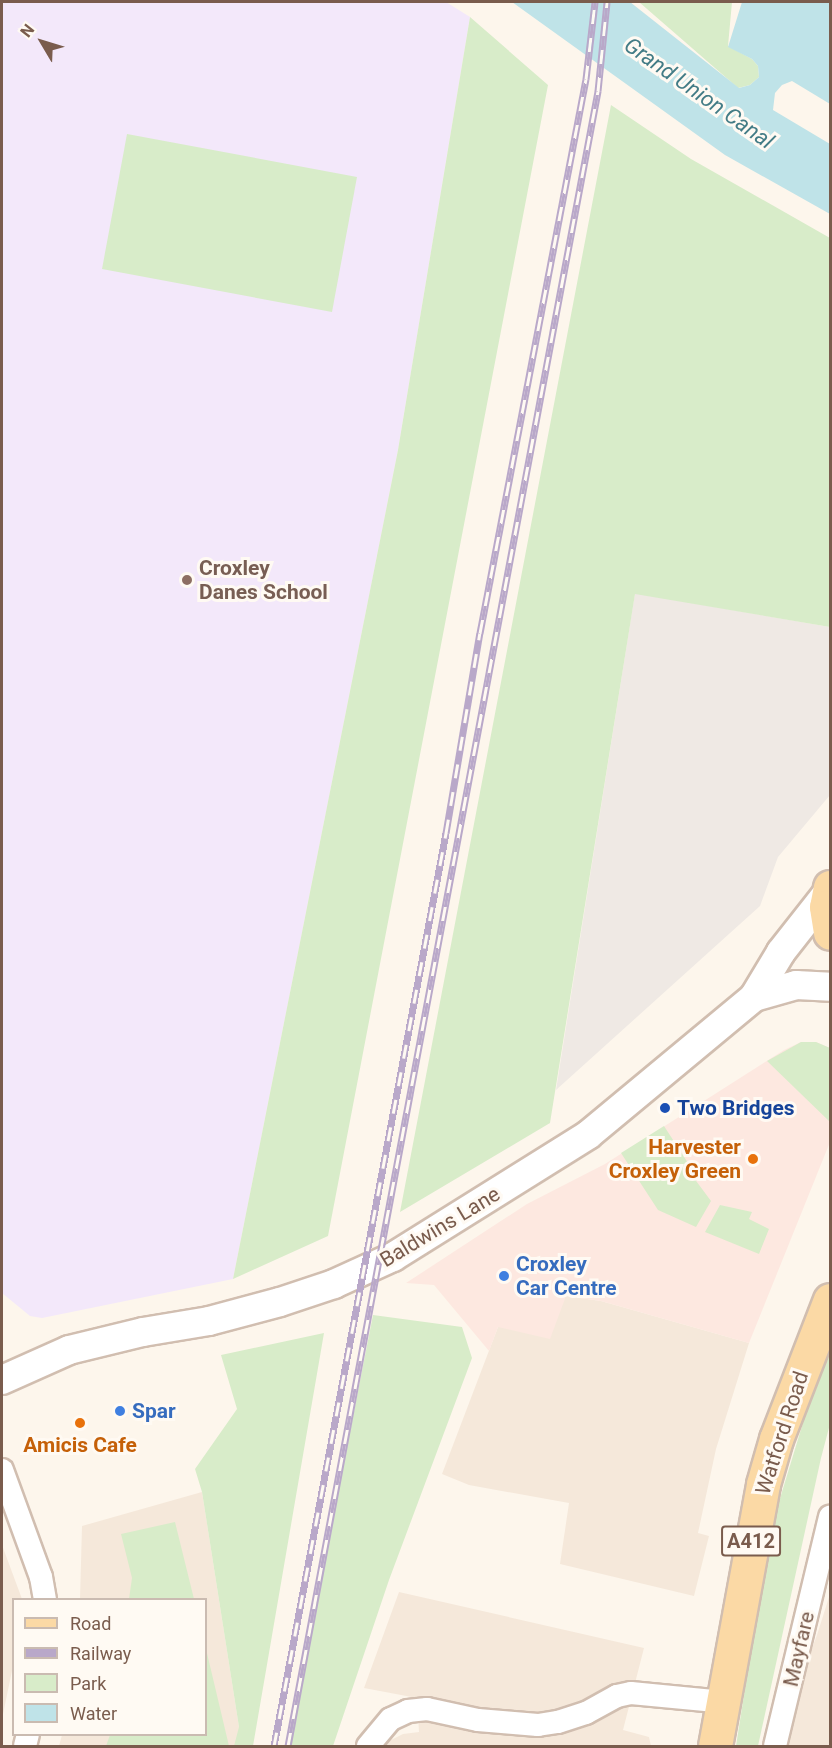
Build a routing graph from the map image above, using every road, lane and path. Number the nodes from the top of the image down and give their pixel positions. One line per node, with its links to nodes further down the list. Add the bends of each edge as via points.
1 (830, 889): 2 (main road, via 826,907); 4 (street, via 780,952)
2 (831, 933)
3 (831, 987): 4 (street, Baldwins Lane, via 796,985)
4 (754, 997): 6 (street, Baldwins Lane, via 588,1135 393,1257 334,1284 280,1302 69,1350)
5 (831, 1300): 10 (main road, Watford Road / A412, via 776,1439 763,1484)
6 (2, 1380)
7 (2, 1470): 9 (street)
8 (831, 1517): 13 (street, Mayfare)
9 (45, 1598)
10 (724, 1702): 11 (street, via 631,1694 617,1696 586,1713 538,1725 478,1720 427,1710 408,1711 391,1719); 12 (main road, Watford Road / A412)
11 (368, 1746)
12 (715, 1746)
13 (776, 1746)

